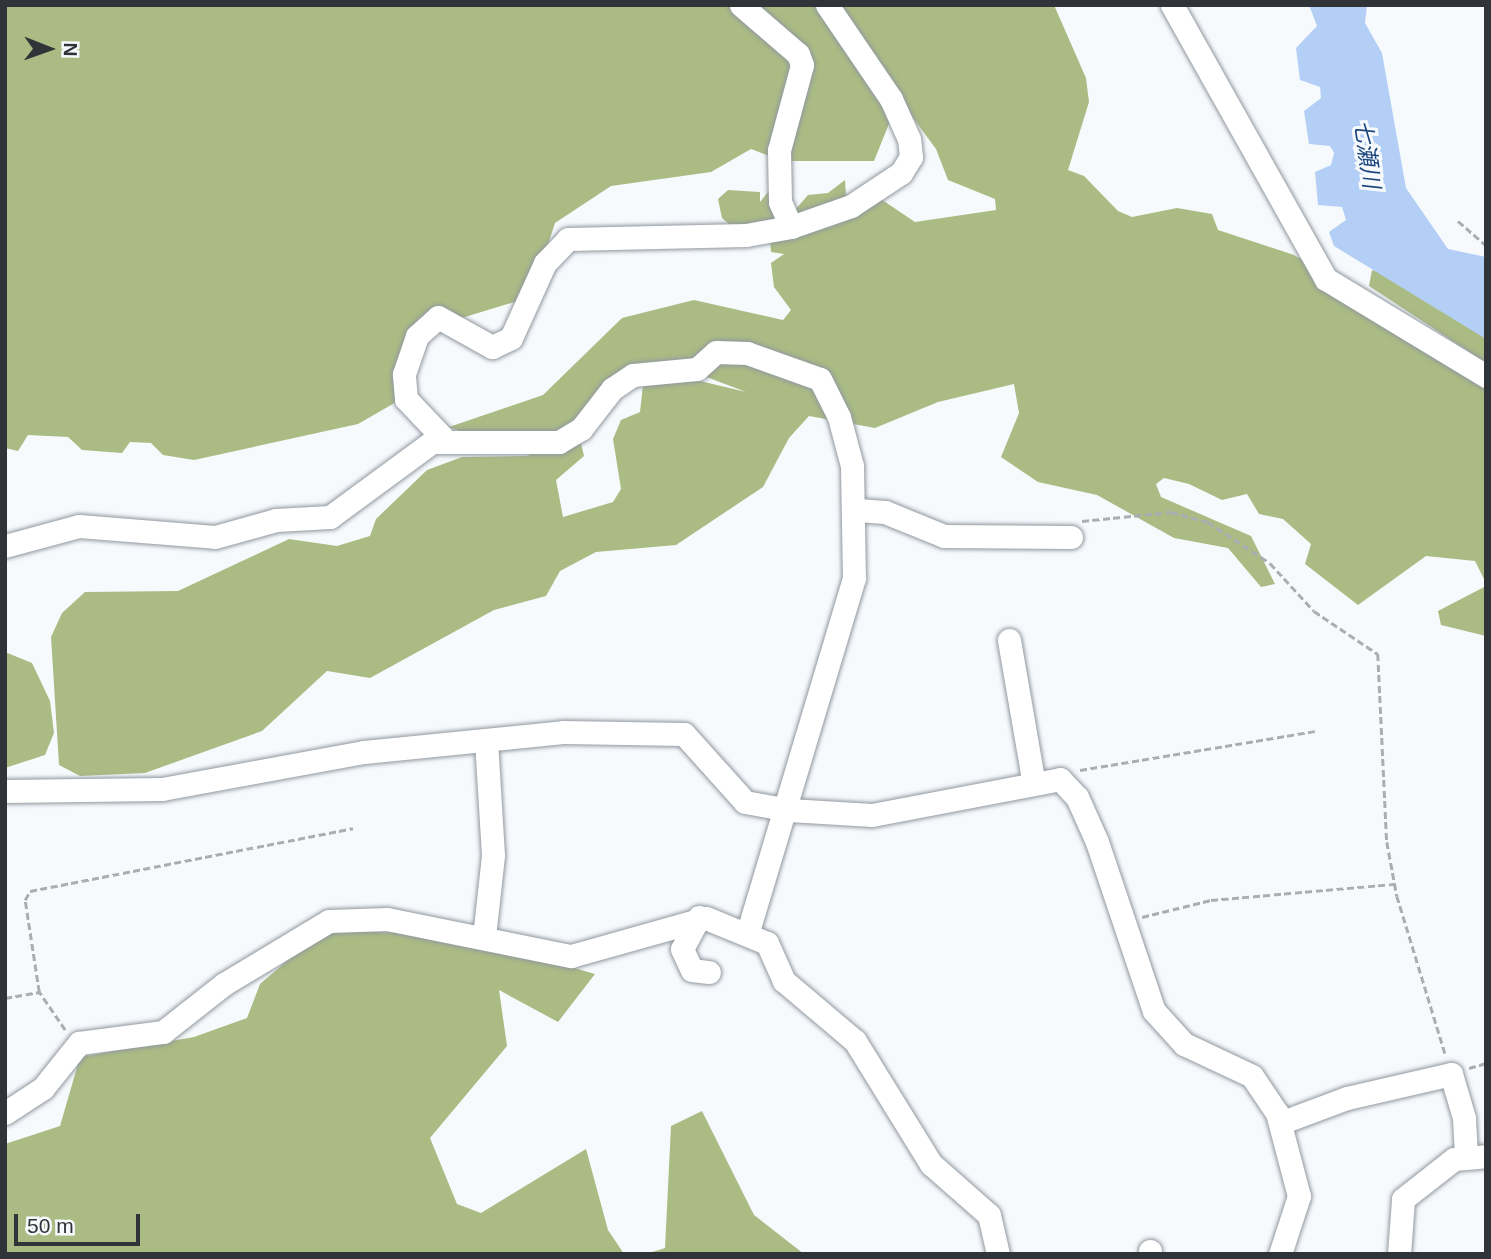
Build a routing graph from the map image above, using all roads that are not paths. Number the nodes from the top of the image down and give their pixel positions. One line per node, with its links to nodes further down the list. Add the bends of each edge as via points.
1 (741, 5): 4 (street, via 798,54 802,65 779,150 780,202)
2 (827, 5): 4 (street, via 891,99 911,157 882,191)
3 (1172, 5): 5 (street, via 1326,279)
4 (791, 227): 6 (street, via 746,235 568,239 545,263 510,338 492,347 438,317 417,336 404,374 406,400)
5 (1486, 376)
6 (446, 441): 7 (street, via 490,446 559,442 581,429 612,389 633,375 697,369 716,352 747,352 820,379 847,440); 9 (street, via 432,442 330,517 276,520 215,537 79,526)
7 (857, 510): 8 (street, via 885,512 944,536); 14 (street, via 850,595 811,705)
8 (1071, 537)
9 (5, 546)
10 (1009, 640): 12 (street)
11 (486, 741): 13 (street, via 341,755 179,787); 14 (street, via 563,732 676,732 697,745 745,802); 17 (street, via 493,855)
12 (1034, 779): 14 (street, via 872,815); 20 (street, via 1065,781 1097,842 1122,922 1163,1024 1184,1044 1252,1076)
13 (5, 791)
14 (789, 810): 16 (street)
15 (699, 917): 16 (street); 17 (street, via 580,955); 18 (street, via 682,949 692,970)
16 (748, 931): 22 (street, via 767,943 785,981 876,1067 923,1153 989,1215)
17 (484, 937): 19 (street, via 387,919 329,921 224,984 163,1032 136,1039 96,1036 71,1049 43,1088)
18 (709, 972)
19 (5, 1113)
20 (1280, 1123): 21 (street, via 1347,1098 1451,1074); 23 (street, via 1298,1196)
21 (1476, 1156): 24 (street, via 1403,1199)
22 (998, 1254)
23 (1280, 1254)
24 (1399, 1254)

